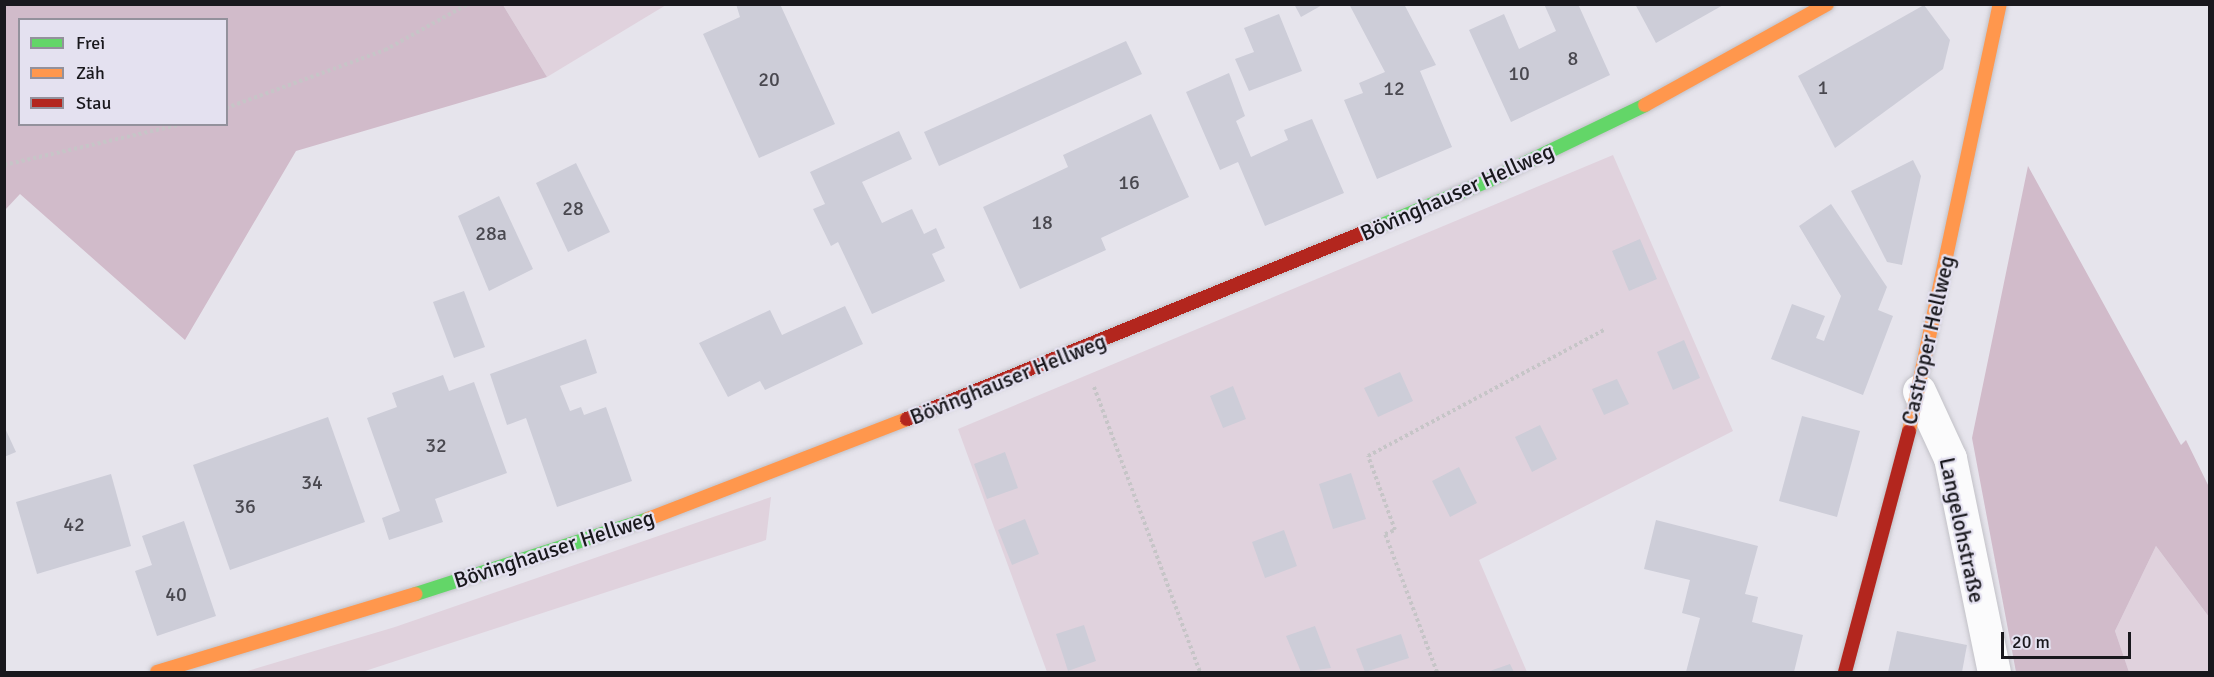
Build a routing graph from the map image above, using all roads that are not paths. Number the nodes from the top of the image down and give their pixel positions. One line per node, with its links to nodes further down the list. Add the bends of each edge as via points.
1 (1827, 4): 4 (street, Bövinghauser Hellweg, via 1714,71 1499,176 1080,350 582,544)
2 (2000, 4): 3 (street, Castroper Hellweg)
3 (1919, 391): 5 (street, Castroper Hellweg); 6 (street, Langelohstraße, via 1950,458)
4 (157, 672)
5 (1845, 672)
6 (1994, 672)

